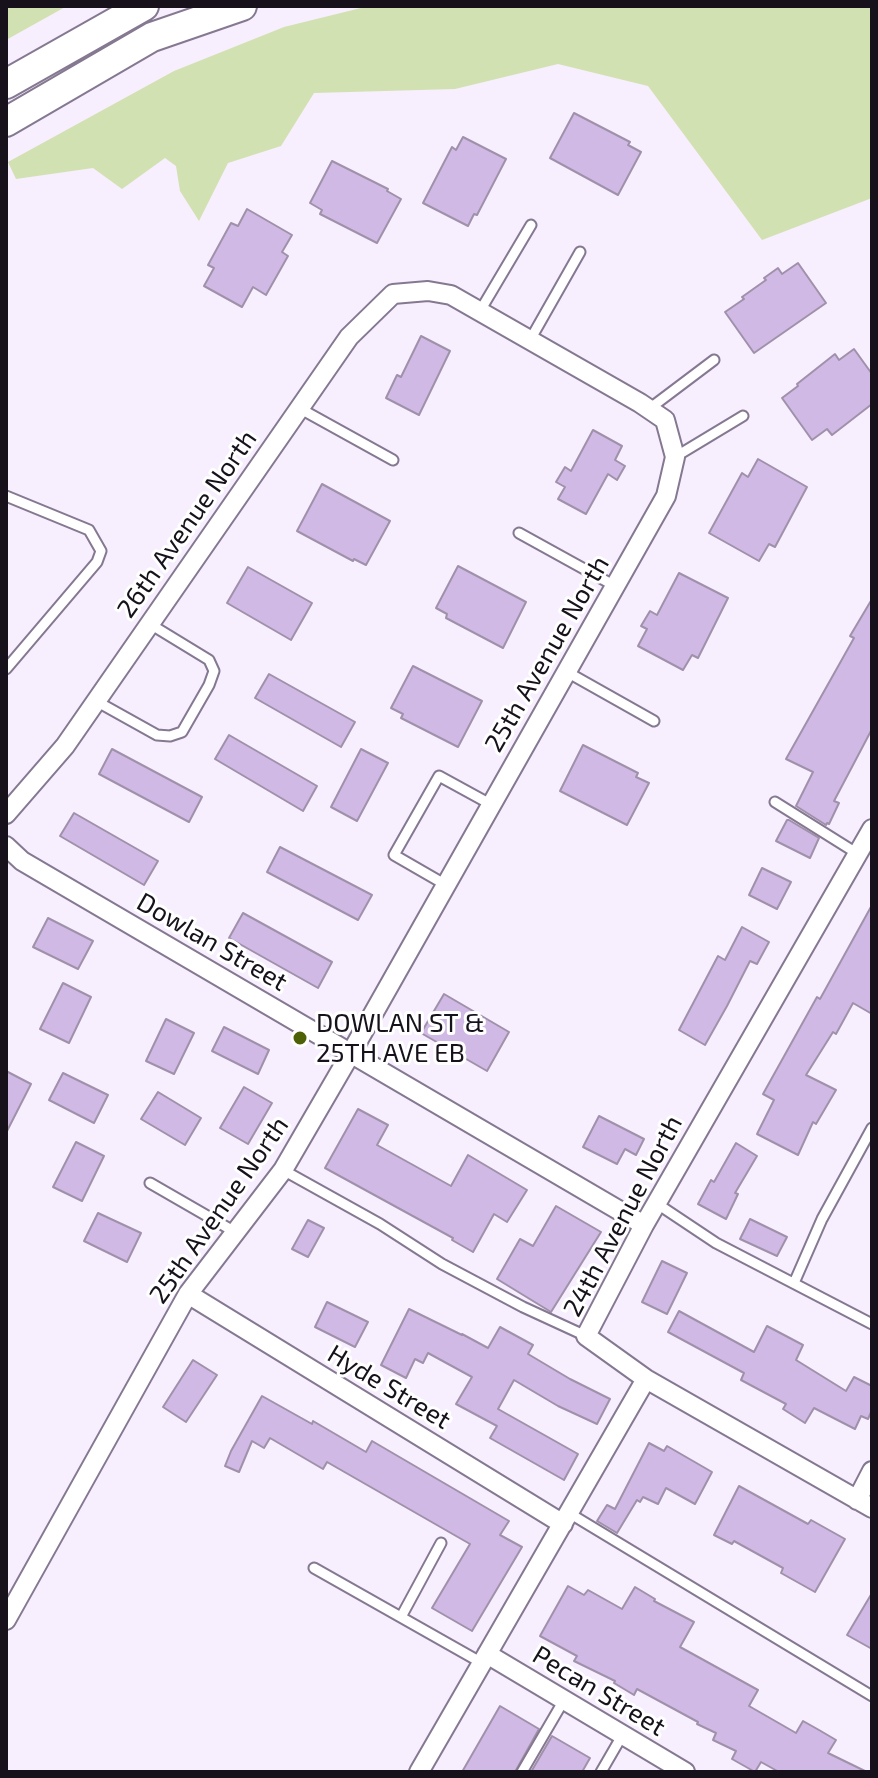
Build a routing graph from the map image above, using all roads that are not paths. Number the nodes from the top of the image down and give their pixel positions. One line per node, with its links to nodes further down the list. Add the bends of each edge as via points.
1 (144, 6): 3 (main road)
2 (242, 6): 4 (main road, via 152,37)
3 (6, 84)
4 (6, 122)
5 (531, 225): 7 (lane)
6 (580, 252): 8 (lane)
7 (480, 311): 8 (street); 10 (street, 26th Avenue North, via 451,295 393,294 349,337)
8 (530, 340): 11 (street)
9 (714, 360): 11 (lane)
10 (299, 408): 14 (lane); 18 (street, 26th Avenue North)
11 (649, 409): 13 (street, via 665,420)
12 (743, 416): 13 (lane)
13 (675, 457): 17 (street, 25th Avenue North, via 666,496)
14 (393, 460)
15 (6, 496): 19 (lane, via 89,530 101,551)
16 (519, 533): 17 (lane)
17 (615, 586): 20 (street, 25th Avenue North)
18 (150, 624): 21 (street, 26th Avenue North); 21 (lane, via 209,660 214,671 182,732 157,735)
19 (6, 669)
20 (567, 672): 22 (lane); 24 (street, 25th Avenue North)
21 (96, 701): 25 (street, 26th Avenue North)
22 (654, 721)
23 (775, 802): 28 (lane)
24 (492, 805): 29 (street, 25th Avenue North); 29 (lane, via 439,776 394,855)
25 (6, 814)
26 (872, 829): 28 (street, 24th Avenue North)
27 (6, 846): 30 (street, Dowlan Street, via 22,861)
28 (858, 854): 34 (street, 24th Avenue North)
29 (446, 885): 30 (street, 25th Avenue North)
30 (351, 1053): 32 (street, 25th Avenue North); 35 (street, Dowlan Street)
31 (872, 1128): 37 (lane)
32 (283, 1170): 36 (street, 25th Avenue North); 40 (lane, via 442,1264)
33 (150, 1183): 36 (lane)
34 (656, 1203): 35 (street, 24th Avenue North); 37 (lane, via 716,1243)
35 (644, 1225): 40 (street, 24th Avenue North)
36 (235, 1232): 38 (street, 25th Avenue North)
37 (794, 1283): 39 (lane)
38 (188, 1294): 44 (street, Hyde Street); 48 (street, 25th Avenue North)
39 (872, 1324)
40 (586, 1336): 41 (street, 24th Avenue North)
41 (646, 1379): 43 (street, 24th Avenue North); 44 (street)
42 (872, 1471): 43 (street)
43 (865, 1504)
44 (566, 1519): 49 (street); 50 (lane)
45 (441, 1543): 47 (lane)
46 (314, 1568): 47 (lane)
47 (401, 1617): 49 (lane)
48 (6, 1620)
49 (484, 1659): 51 (street, Pecan Street); 53 (street)
50 (872, 1696)
51 (564, 1700): 52 (street, Pecan Street); 54 (lane)
52 (623, 1734): 55 (lane); 56 (street, Pecan Street)
53 (419, 1772)
54 (522, 1772)
55 (601, 1772)
56 (685, 1772)

